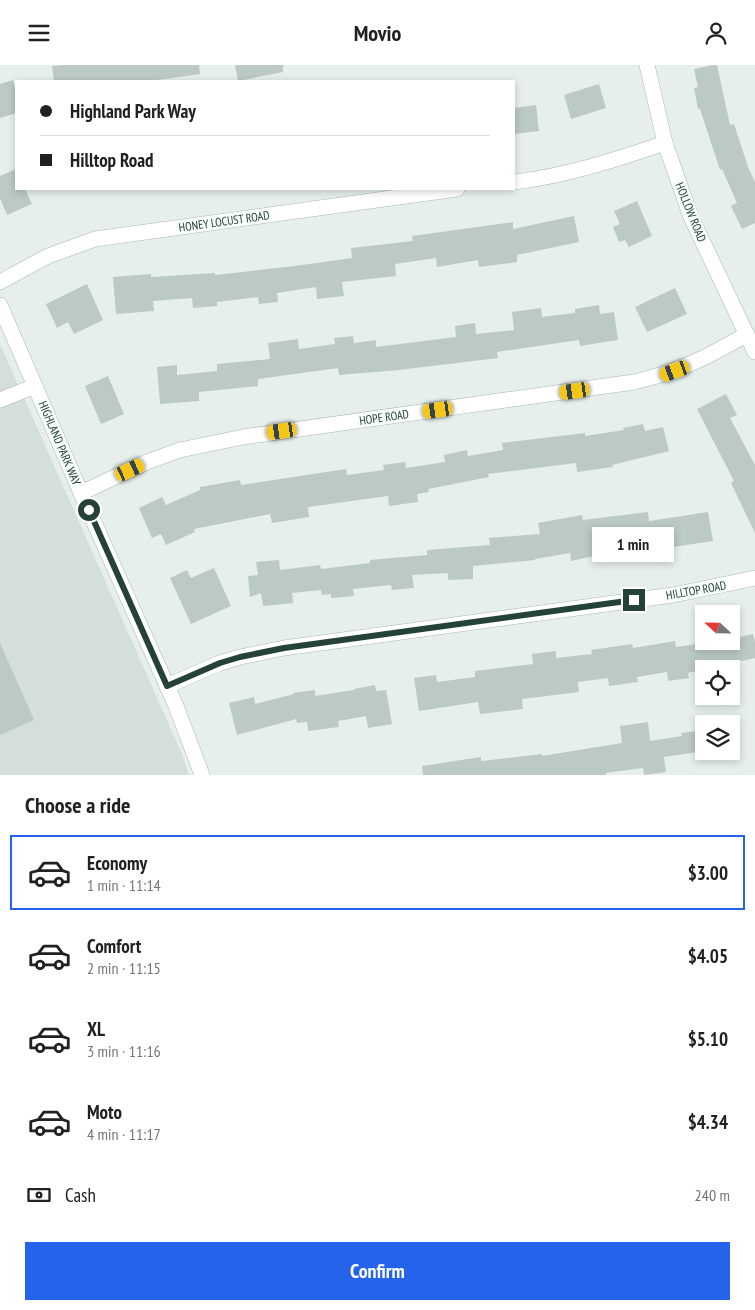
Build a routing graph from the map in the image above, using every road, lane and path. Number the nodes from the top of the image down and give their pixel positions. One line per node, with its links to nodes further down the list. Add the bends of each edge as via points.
1 (646, 65): 2 (street, HOLLOW ROAD)
2 (665, 143): 3 (street, via 566,174); 7 (street, HOLLOW ROAD, via 691,217)
3 (515, 182)
4 (450, 190): 5 (street, HONEY LOCUST ROAD, via 95,239 48,256)
5 (0, 282)
6 (0, 305): 9 (street, HIGHLAND PARK WAY)
7 (747, 334): 8 (street, HOLLOW ROAD); 11 (street, HOPE ROAD, via 689,365 660,376 243,437 180,450)
8 (755, 352)
9 (35, 386): 10 (street); 11 (street, HIGHLAND PARK WAY)
10 (0, 400)
11 (81, 493): 13 (street, HIGHLAND PARK WAY)
12 (755, 579): 13 (street, HILLTOP ROAD, via 673,595 284,648 220,663)
13 (167, 686): 14 (street, HIGHLAND PARK WAY)
14 (202, 775)

